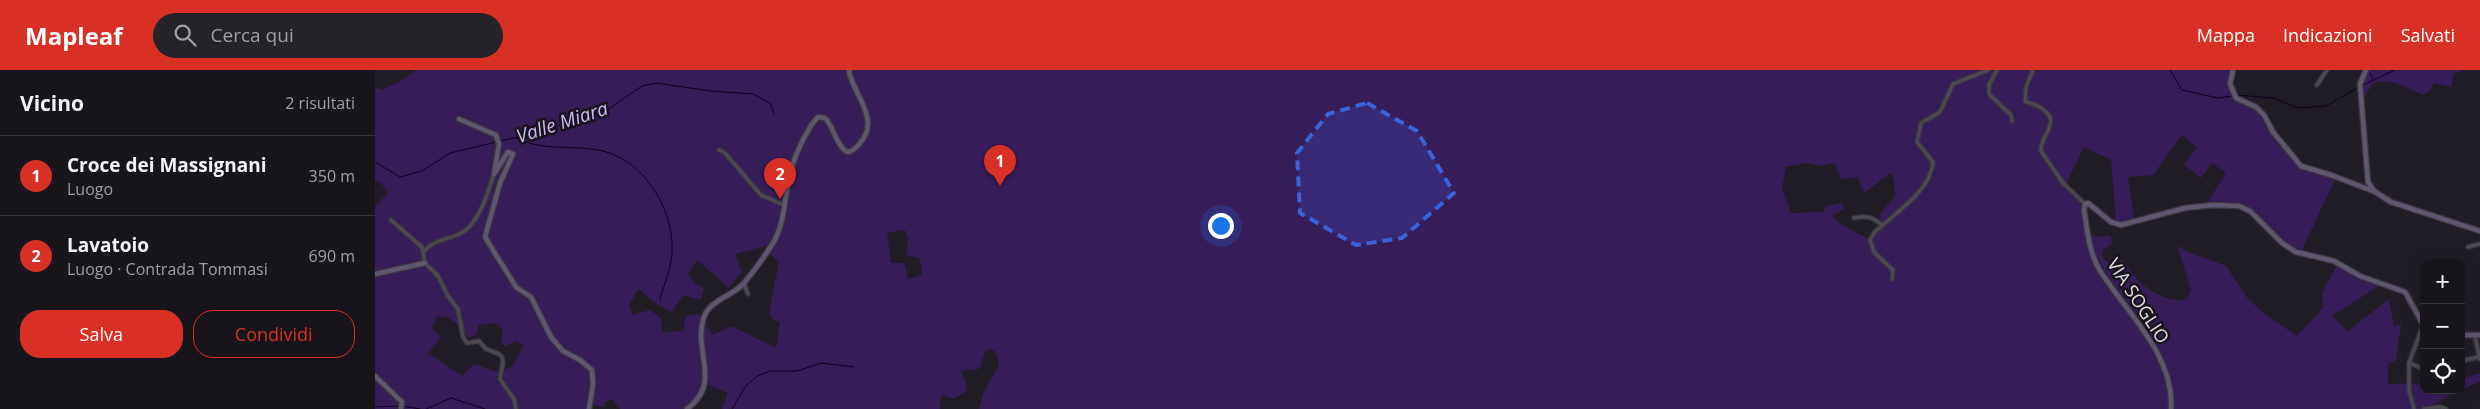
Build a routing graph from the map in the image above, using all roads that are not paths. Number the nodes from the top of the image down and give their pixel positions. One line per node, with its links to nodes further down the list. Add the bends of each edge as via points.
1 (849, 70): 15 (street, via 863,101 866,134 853,150 847,152 828,122 822,117 816,118 803,139 789,178)
2 (1988, 70): 18 (street, via 1953,84 1940,112 1921,124 1917,142 1933,164 1920,190)
3 (1997, 70): 10 (street, via 1989,85 1989,94 2011,115)
4 (2033, 70): 14 (street, via 2025,100 2046,111 2050,118 2050,128 2041,151 2063,182)
5 (2233, 70): 13 (street, via 2231,90 2236,98 2264,115 2273,132 2301,166)
6 (2327, 70): 8 (street)
7 (2366, 70): 13 (street, via 2360,87 2365,172)
8 (2317, 85)
9 (459, 119): 12 (street, via 497,135 499,142)
10 (2012, 121)
11 (719, 150): 15 (street, via 761,194)
12 (494, 174): 22 (street, via 483,205 465,231 429,245); 38 (street, via 511,152 485,237 516,287 531,297 551,337 563,351 592,370)
13 (2374, 191): 19 (street, via 2391,202)
14 (2085, 204): 28 (street, via 2121,225 2185,208 2239,206 2250,211 2282,243 2296,252 2334,261 2360,276 2405,292); 40 (street, VIA SOGLIO, via 2083,210 2093,255 2160,359 2168,378)
15 (785, 205): 26 (street, via 776,237)
16 (1854, 218): 18 (street, via 1875,218)
17 (391, 220): 22 (street)
18 (1882, 225): 25 (street, via 1870,240 1871,247 1893,270)
19 (2480, 231)
20 (2480, 244): 21 (street)
21 (2468, 247)
22 (424, 251): 23 (street)
23 (425, 263): 24 (street); 37 (street, via 438,276 458,309 467,343 479,341 486,349 502,357 499,379 514,399)
24 (375, 274)
25 (1892, 279)
26 (744, 283): 27 (street); 39 (street, via 723,296 704,317 701,332 705,385 699,398)
27 (748, 294)
28 (2420, 320)
29 (2420, 334): 33 (street)
30 (2477, 336): 31 (street)
31 (2480, 358): 32 (street)
32 (2465, 360)
33 (2409, 363): 34 (street); 41 (street, via 2409,391)
34 (2420, 367)
35 (375, 376): 36 (street)
36 (401, 407)
37 (516, 409)
38 (589, 409)
39 (687, 409)
40 (2171, 409)
41 (2415, 409)
42 (2424, 409): 43 (street)
43 (2446, 409)

